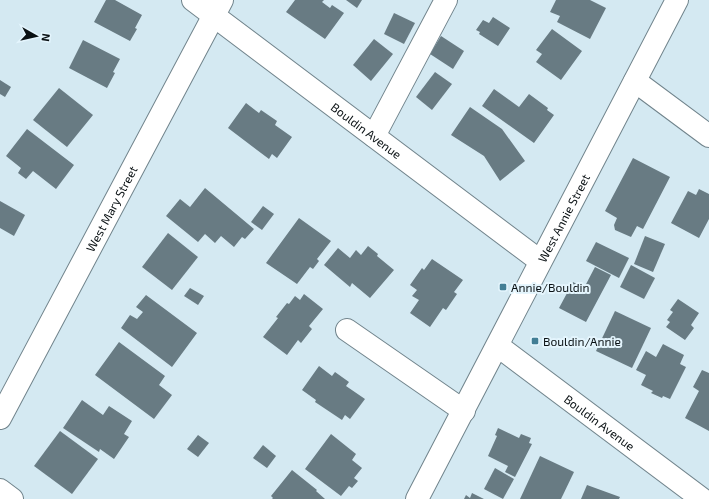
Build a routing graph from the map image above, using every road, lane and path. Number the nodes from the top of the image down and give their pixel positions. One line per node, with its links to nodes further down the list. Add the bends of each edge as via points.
1 (194, 0): 4 (street, Bouldin Avenue)
2 (446, 0): 6 (street)
3 (677, 0): 5 (street, West Annie Street)
4 (218, 8): 6 (street, Bouldin Avenue); 12 (street, West Mary Street)
5 (636, 81): 7 (street); 8 (street, West Annie Street)
6 (374, 136): 8 (street, Bouldin Avenue)
7 (709, 136)
8 (540, 261): 10 (street, West Annie Street)
9 (347, 330): 11 (street)
10 (498, 346): 11 (street, West Annie Street); 16 (street, Bouldin Avenue)
11 (464, 411): 15 (street, West Annie Street)
12 (0, 418)
13 (0, 490): 14 (street)
14 (12, 499)
15 (416, 499)
16 (702, 499)

